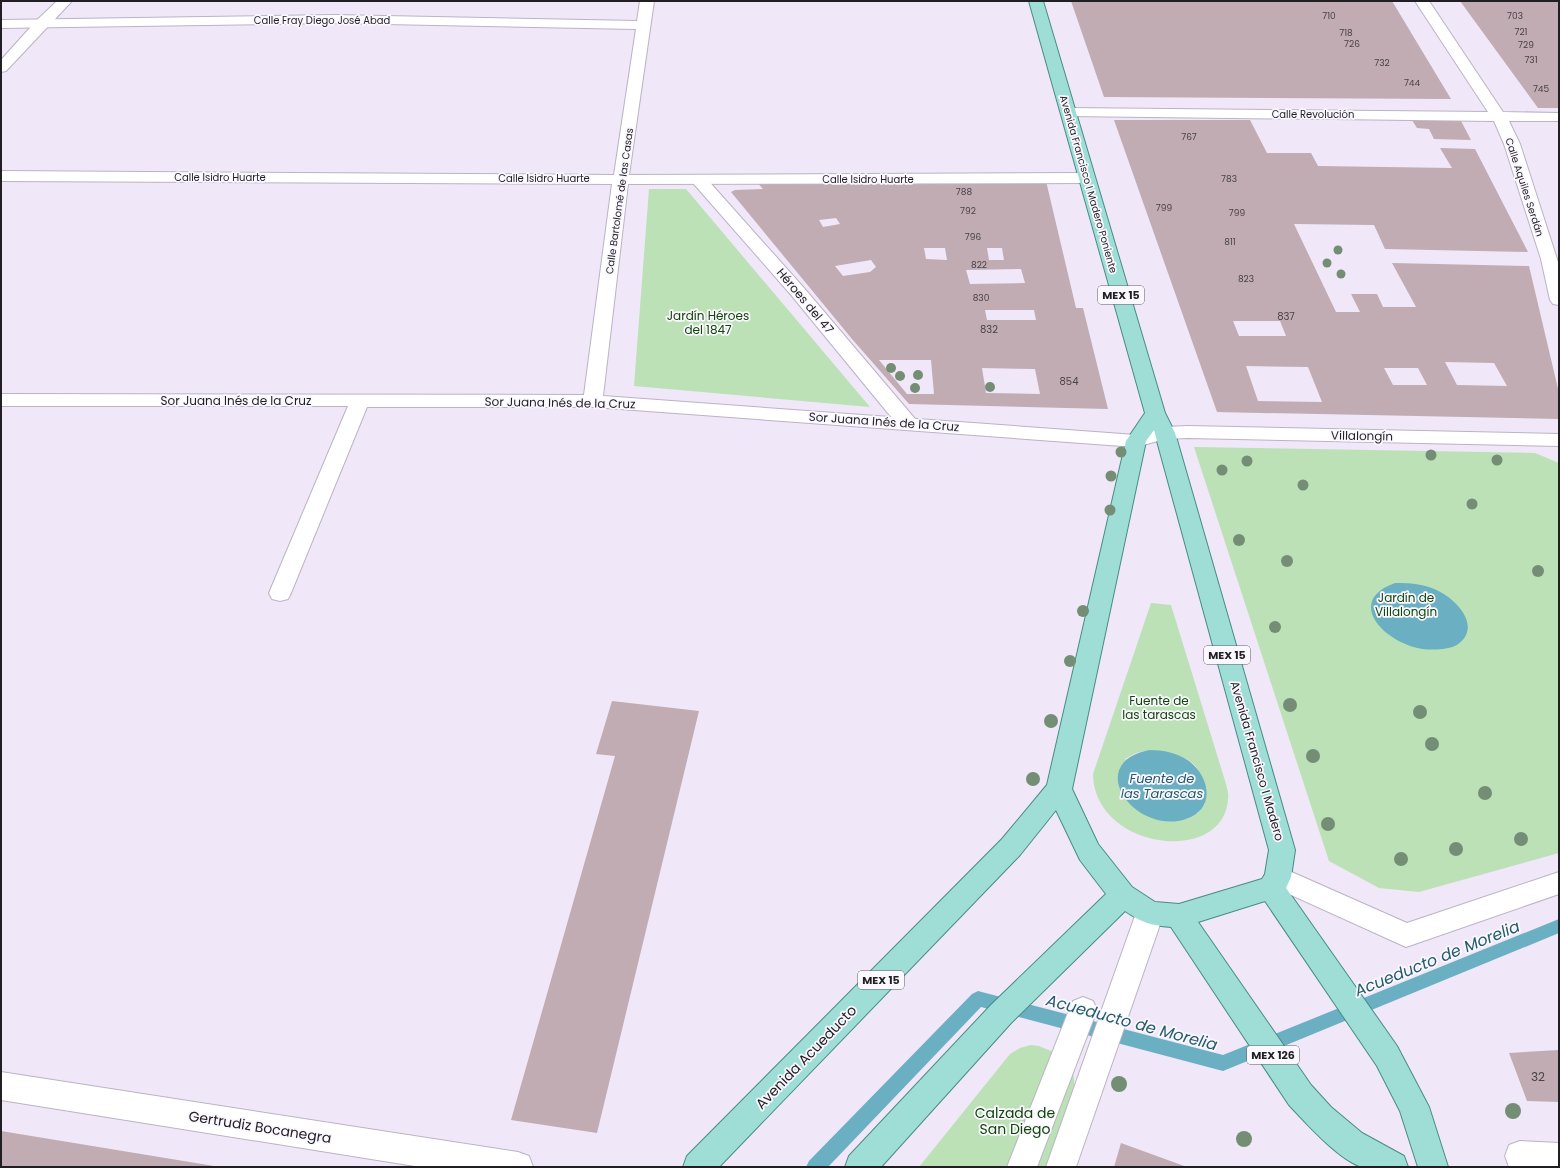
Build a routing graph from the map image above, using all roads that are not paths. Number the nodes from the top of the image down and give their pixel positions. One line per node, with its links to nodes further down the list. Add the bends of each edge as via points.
1 (65, 1): 5 (street)
2 (647, 1): 7 (street, Calle Bartolomé de las Casas)
3 (1036, 1): 9 (main road, Avenida Francisco I Madero Poniente / MEX 15)
4 (1422, 1): 10 (street, Calle Aquiles Serdán)
5 (42, 23): 6 (street, Calle Fray Diego José Abad); 7 (street, Calle Fray Diego José Abad, via 334,19); 8 (street)
6 (1, 24)
7 (643, 25): 14 (street, Calle Bartolomé de las Casas)
8 (1, 68)
9 (1068, 112): 10 (street, Calle Revolución); 13 (main road, Avenida Francisco I Madero Poniente / MEX 15)
10 (1498, 116): 11 (street, Calle Revolución); 16 (street, Calle Aquiles Serdán, via 1512,144 1549,259)
11 (1559, 117)
12 (1, 176): 14 (street, Calle Isidro Huarte)
13 (1087, 178): 15 (street, Calle Isidro Huarte); 20 (main road, Avenida Francisco I Madero Poniente / MEX 15)
14 (621, 179): 15 (street, Calle Isidro Huarte); 18 (street, Calle Bartolomé de las Casas)
15 (699, 180): 21 (street, Héroes del 47)
16 (1559, 300)
17 (1, 400): 19 (street, Sor Juana Inés de la Cruz)
18 (593, 401): 19 (street, Sor Juana Inés de la Cruz); 21 (street, Sor Juana Inés de la Cruz)
19 (359, 402): 24 (street)
20 (1160, 423): 22 (street, Villalongín, via 1188,432); 23 (main road, MEX 15); 26 (main road, Avenida Francisco I Madero / MEX 15, via 1282,850)
21 (909, 424): 23 (street, Sor Juana Inés de la Cruz)
22 (1559, 440)
23 (1136, 441): 25 (main road, MEX 15)
24 (280, 593)
25 (1059, 789): 28 (main road, via 1089,852); 36 (main road, Avenida Acueducto / MEX 15, via 1012,847)
26 (1274, 883): 27 (street, via 1406,935); 30 (main road); 41 (main road, via 1387,1056 1414,1107)
27 (1559, 883)
28 (1123, 896): 29 (main road); 37 (main road, via 1001,1014)
29 (1150, 913): 30 (main road); 39 (street)
30 (1179, 916): 40 (main road, MEX 126, via 1300,1095 1320,1117 1351,1144)
31 (1083, 1010): 38 (street)
32 (1, 1086): 35 (street, Gertrudiz Bocanegra)
33 (1520, 1156): 34 (street)
34 (1559, 1158)
35 (518, 1167)
36 (698, 1167)
37 (860, 1167)
38 (1022, 1167)
39 (1061, 1167)
40 (1393, 1167)
41 (1433, 1167)

